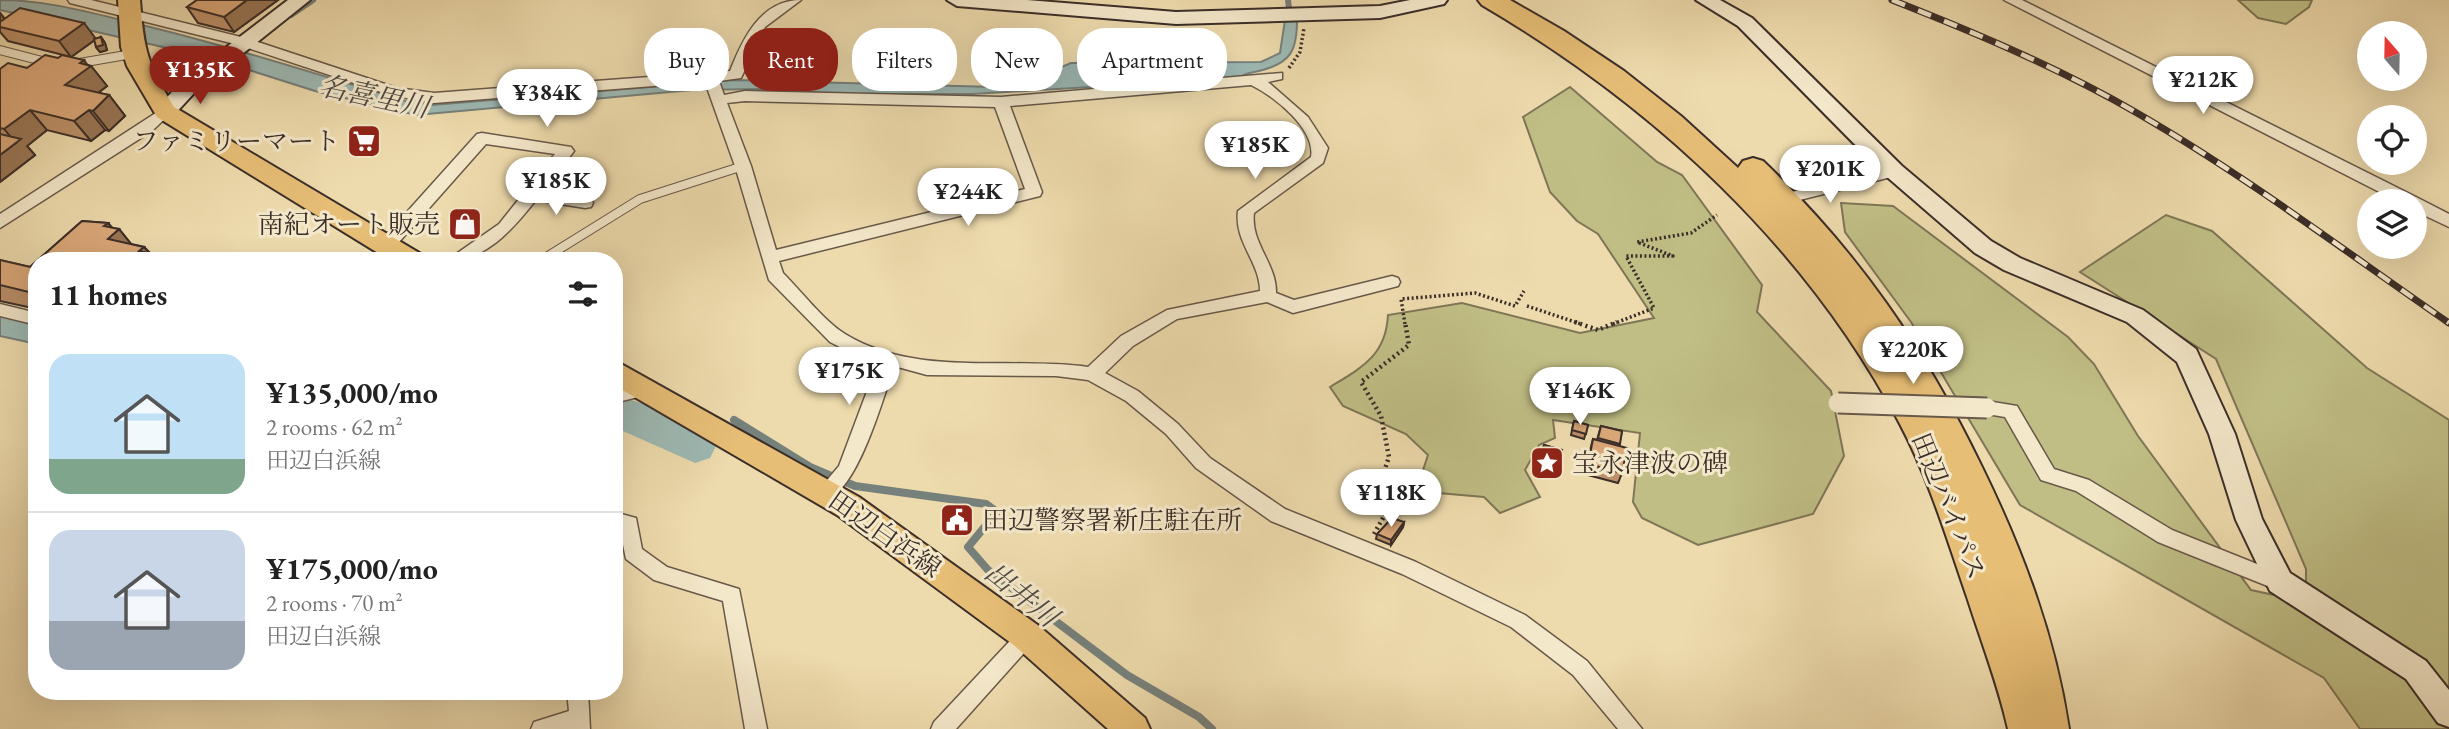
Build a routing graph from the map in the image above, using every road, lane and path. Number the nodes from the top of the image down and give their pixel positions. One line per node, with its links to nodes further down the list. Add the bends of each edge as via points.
1 (75, 0): 10 (street)
2 (300, 0): 12 (street)
3 (794, 0): 16 (street, via 760,24 736,75)
4 (957, 0): 11 (street, via 1175,18)
5 (1437, 0): 11 (street, via 1380,12)
6 (1490, 0): 15 (highway, 田辺バイパス)
7 (1522, 0): 15 (highway, 田辺バイパス)
8 (1706, 0): 25 (street, via 1745,22)
9 (2011, 0): 26 (street)
10 (129, 10): 12 (street); 14 (main road)
11 (1312, 15): 17 (path, via 1316,22 1303,29 1300,52 1292,66)
12 (244, 42): 19 (street, via 395,92 434,98); 23 (street)
13 (0, 50): 14 (lane, via 63,65)
14 (133, 50): 23 (main road, via 144,79)
15 (1614, 66): 28 (highway, 田辺バイパス, via 1685,133)
16 (729, 76)
17 (1277, 76): 18 (street)
18 (1255, 81): 22 (street); 41 (street, via 1280,96 1321,149 1318,159 1246,211 1244,231 1267,277)
19 (644, 83)
20 (716, 91): 21 (street)
21 (718, 98): 22 (street); 24 (street)
22 (1001, 102): 38 (street, via 1034,192)
23 (165, 112): 33 (street); 34 (main road)
24 (743, 166): 37 (lane, via 640,199); 38 (street)
25 (1894, 171): 28 (street); 54 (street, via 1983,247 2135,316 2187,356 2222,434 2249,520)
26 (2387, 189)
27 (532, 194): 29 (street); 34 (street, via 566,151 482,138); 36 (street, via 505,228)
28 (1771, 202): 55 (highway, 田辺バイパス, via 1853,279 1920,377 1993,526); 60 (highway, 田辺バイパス, via 1904,400 1954,506)
29 (586, 203)
30 (2427, 209): 32 (street)
31 (1717, 215): 42 (path, via 1683,237 1637,242 1673,256 1626,256 1654,308 1598,330)
32 (2449, 221)
33 (0, 222)
34 (386, 246): 35 (main road)
35 (396, 252)
36 (468, 252)
37 (555, 252)
38 (769, 258): 45 (street, via 775,276 836,337)
39 (1392, 282): 41 (street, via 1293,307)
40 (1524, 290): 53 (path, via 1515,306 1475,293 1401,299 1409,345 1361,382 1381,416 1389,457 1375,498 1387,511)
41 (1268, 296): 46 (street, via 1173,314 1127,341)
42 (1527, 306)
43 (0, 310): 44 (street)
44 (28, 317)
45 (888, 359): 46 (street, via 927,368 1056,369); 51 (street, via 847,470)
46 (1092, 374): 53 (street, via 1132,396 1203,463 1278,515)
47 (623, 376): 48 (main road, 田辺白浜線)
48 (643, 388): 49 (street); 51 (main road, 田辺白浜線)
49 (623, 394)
50 (1838, 403): 54 (street, bridge, via 2011,411 2048,475 2082,485 2165,536)
51 (826, 492): 56 (main road, 田辺白浜線)
52 (623, 522): 62 (street, via 629,524 633,553 661,574 732,595)
53 (1365, 550): 65 (street, via 1518,621 1580,668)
54 (2280, 582): 58 (street, via 2416,670)
55 (2029, 622): 60 (highway, 田辺バイパス); 66 (highway)
56 (1027, 636): 63 (street); 64 (main road, 田辺白浜線)
57 (578, 700): 59 (street)
58 (2449, 713)
59 (581, 723): 61 (street)
60 (2031, 725)
61 (542, 729)
62 (756, 729)
63 (942, 729)
64 (1133, 729)
65 (1631, 729)
66 (2062, 729)

